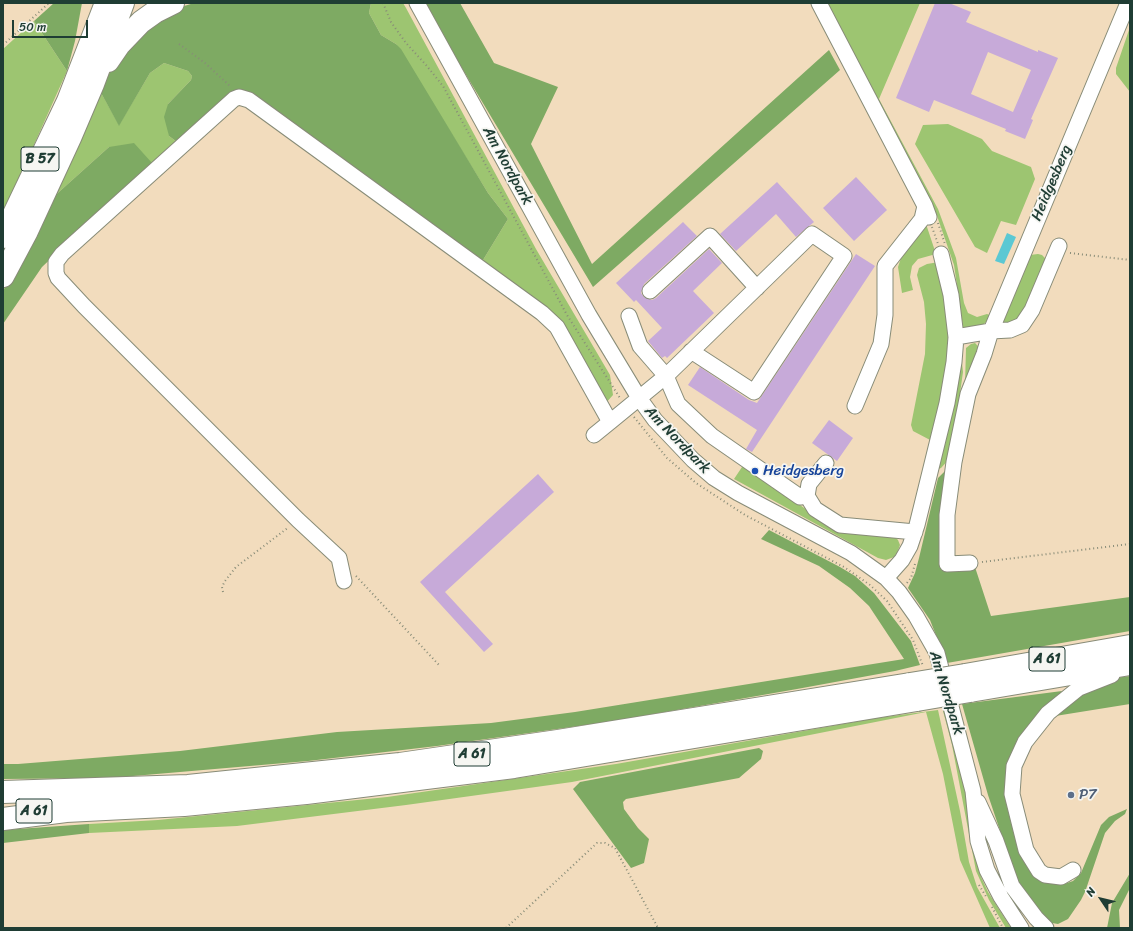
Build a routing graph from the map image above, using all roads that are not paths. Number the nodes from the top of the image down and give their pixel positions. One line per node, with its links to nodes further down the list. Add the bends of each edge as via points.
1 (92, 3): 8 (highway)
2 (106, 3): 8 (highway, B 57)
3 (123, 3): 8 (highway, B 57)
4 (174, 3): 8 (highway, via 141,22)
5 (417, 3): 20 (street, Am Nordpark, via 582,301)
6 (819, 3): 21 (street, via 927,212 885,266 886,315 881,344)
7 (1128, 3): 16 (street, Heidgesberg)
8 (84, 82): 9 (highway, B 57); 12 (highway, B 57, via 27,231)
9 (3, 236)
10 (1058, 249): 16 (street, via 1032,310 1022,325 1010,330)
11 (941, 254): 17 (street, via 951,295)
12 (3, 276)
13 (757, 288): 14 (street, via 710,236); 18 (street); 18 (street, via 812,234 844,256 754,392)
14 (650, 291)
15 (629, 316): 19 (street, via 640,346)
16 (991, 331): 17 (street); 27 (street, Heidgesberg, via 968,394 954,462 947,515 947,564)
17 (956, 337): 26 (street, via 947,403)
18 (692, 352): 19 (street)
19 (666, 376): 20 (street); 25 (street, via 678,404 712,436 800,497)
20 (639, 398): 22 (street); 29 (street, Am Nordpark, via 655,420 692,460 714,478 738,494 851,553)
21 (856, 406)
22 (610, 422): 23 (street); 28 (street, via 557,327 542,313 248,100 234,98 62,254 56,262 56,273 84,306 339,558)
23 (594, 435)
24 (826, 463): 25 (street, via 809,484)
25 (807, 496): 26 (street, via 815,509 840,525)
26 (915, 532): 29 (street, via 902,560)
27 (970, 563)
28 (349, 578)
29 (886, 578): 35 (street, Am Nordpark, via 916,616 937,653)
30 (1130, 646): 33 (highway, A 61)
31 (1130, 664): 33 (highway, A 61)
32 (1130, 670): 40 (street, via 1106,676 1079,688 1058,705 1031,732 1014,766 1012,794 1026,850 1039,871 1045,875 1061,877)
33 (968, 683): 34 (highway, A 61, bridge)
34 (917, 684): 36 (highway, A 61, via 400,764 188,786); 38 (highway, A 61, via 514,767 299,794)
35 (973, 791): 41 (street, Am Nordpark, via 978,841 987,870); 42 (street, Am Nordpark, via 996,841 1012,886)
36 (3, 792)
37 (3, 811): 38 (highway, A 61)
38 (66, 812): 39 (highway)
39 (3, 819)
40 (1073, 870)
41 (1021, 928)
42 (1046, 928)

